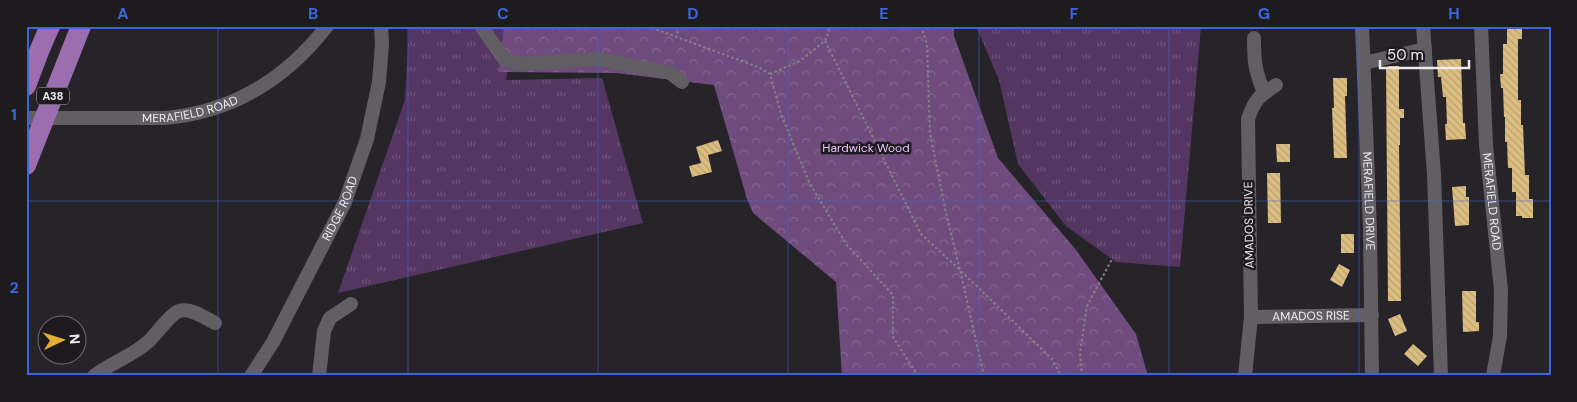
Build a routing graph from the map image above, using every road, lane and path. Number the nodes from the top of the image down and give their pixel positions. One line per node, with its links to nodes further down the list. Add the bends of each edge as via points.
1 (50, 26): 21 (highway, A38)
2 (81, 26): 24 (highway, A38)
3 (327, 26): 23 (street, MERAFIELD ROAD, via 309,48 259,88 207,111 184,116 130,119)
4 (381, 26): 32 (street, RIDGE ROAD, via 379,82 367,139 346,202 273,342)
5 (481, 26): 19 (street, via 504,60 520,64 597,59 670,73)
6 (647, 26): 13 (path)
7 (678, 26): 13 (path)
8 (831, 26): 15 (path)
9 (921, 26): 26 (path, via 927,44 930,133)
10 (1362, 26): 17 (street, MERAFIELD DRIVE)
11 (1423, 26): 16 (street)
12 (1482, 26): 41 (street, MERAFIELD ROAD, via 1486,145 1501,290 1500,336)
13 (678, 37): 18 (path)
14 (1254, 38): 22 (street, via 1254,66)
15 (825, 41): 18 (path, via 800,61); 26 (path, via 921,234)
16 (1425, 49): 17 (street); 40 (street, via 1434,174)
17 (1364, 63): 28 (street, MERAFIELD DRIVE)
18 (770, 74): 34 (path, via 809,182 846,244 893,295 893,337)
19 (682, 82)
20 (1276, 85): 22 (street, AMADOS DRIVE)
21 (26, 86)
22 (1264, 93): 29 (street, AMADOS DRIVE, via 1253,103 1248,119)
23 (26, 118)
24 (26, 165)
25 (1112, 259): 37 (path, via 1087,306 1080,353)
26 (960, 270): 35 (path); 36 (path, via 1052,359)
27 (351, 304): 33 (street, via 330,318 324,331)
28 (1372, 315): 29 (street, AMADOS RISE); 39 (street, MERAFIELD DRIVE)
29 (1251, 317): 38 (street, AMADOS DRIVE)
30 (215, 323): 31 (street, via 193,312 180,310 141,348)
31 (94, 376)
32 (251, 376)
33 (319, 376)
34 (918, 376)
35 (984, 376)
36 (1061, 376)
37 (1082, 376)
38 (1245, 376)
39 (1372, 376)
40 (1441, 376)
41 (1494, 376)

